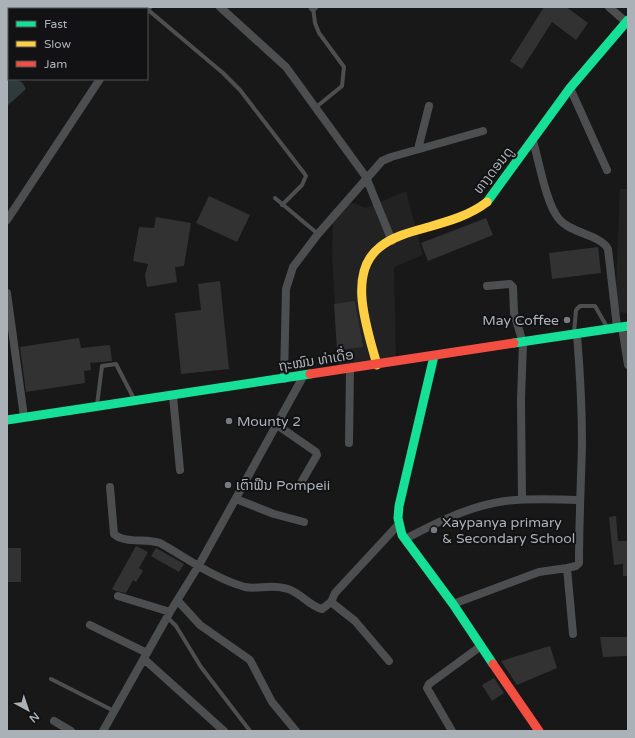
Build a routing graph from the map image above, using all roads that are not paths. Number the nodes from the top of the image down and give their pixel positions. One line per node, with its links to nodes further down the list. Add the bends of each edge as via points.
1 (220, 7): 9 (street, via 286,67)
2 (314, 7): 9 (lane, via 315,23 319,33 344,67 342,86)
3 (608, 7): 5 (street)
4 (148, 10): 16 (lane, via 240,90 304,173 304,182)
5 (627, 21): 7 (street, ທາງດອນດູ)
6 (99, 80): 17 (street)
7 (570, 88): 11 (street, ທາງດອນດູ); 13 (street)
8 (429, 106): 12 (street)
9 (315, 109): 14 (street)
10 (484, 131): 12 (street)
11 (533, 141): 19 (street, ທາງດອນດູ, via 498,192 482,207); 22 (street, via 552,206 559,220 608,249)
12 (418, 149): 14 (street, via 391,157)
13 (607, 170)
14 (366, 177): 18 (street); 19 (street)
15 (274, 198): 16 (lane)
16 (282, 205): 18 (lane)
17 (7, 220)
18 (318, 234): 31 (street, via 293,267 286,289)
19 (392, 241): 27 (street, ທາງດອນດູ, via 379,247 368,257 361,277 362,298)
20 (487, 286): 25 (street, via 510,284 512,287 514,313)
21 (7, 295): 35 (street)
22 (622, 327): 23 (street, ຖະໝົນ ທ່າເດື່ອ); 28 (street)
23 (608, 329): 24 (street, ຖະໝົນ ທ່າເດື່ອ); 24 (lane, via 595,306 580,306 576,310)
24 (576, 335): 25 (street, ຖະໝົນ ທ່າເດື່ອ); 44 (street, via 582,436)
25 (523, 343): 26 (street, ຖະໝົນ ທ່າເດື່ອ); 43 (street)
26 (434, 356): 27 (street, ຖະໝົນ ທ່າເດື່ອ); 46 (street, via 399,506)
27 (377, 365): 29 (street, ຖະໝົນ ທ່າເດື່ອ)
28 (628, 366)
29 (350, 369): 30 (street, ຖະໝົນ ທ່າເດື່ອ); 38 (street)
30 (304, 376): 31 (street, ຖະໝົນ ທ່າເດື່ອ); 37 (street)
31 (284, 379): 32 (street, ຖະໝົນ ທ່າເດື່ອ)
32 (173, 396): 33 (street, ຖະໝົນ ທ່າເດື່ອ); 39 (street)
33 (135, 401): 34 (street, ຖະໝົນ ທ່າເດື່ອ); 34 (lane, via 116,364 102,366)
34 (96, 407): 35 (street, ຖະໝົນ ທ່າເດື່ອ)
35 (24, 417): 36 (street, ຖະໝົນ ທ່າເດື່ອ)
36 (7, 420)
37 (277, 425): 40 (street, via 316,452 317,455); 42 (street)
38 (349, 443)
39 (180, 470)
40 (302, 481)
41 (110, 487): 48 (street, via 114,534 122,539 152,540)
42 (236, 499): 45 (street, via 274,514); 48 (street)
43 (522, 499): 44 (street); 47 (street, via 469,509)
44 (579, 500): 49 (street, via 579,563)
45 (304, 522)
46 (399, 524): 47 (street); 52 (street, via 335,593)
47 (404, 539): 53 (street)
48 (199, 565): 51 (street); 52 (street, via 245,587 275,585 289,589 322,609)
49 (567, 568): 53 (street, via 539,572); 56 (street)
50 (118, 596): 54 (street)
51 (178, 601): 54 (street); 67 (street, via 200,625 250,660 272,702)
52 (331, 602): 59 (street, via 355,621)
53 (453, 604): 57 (street)
54 (169, 615): 58 (street); 66 (lane, via 201,667)
55 (90, 625): 58 (street)
56 (573, 634)
57 (481, 646): 68 (street, via 429,684 428,688); 69 (street)
58 (146, 656): 61 (street); 65 (street)
59 (389, 661)
60 (50, 679): 61 (lane)
61 (114, 711): 64 (street)
62 (54, 721): 63 (street)
63 (71, 731)
64 (103, 731)
65 (224, 731)
66 (250, 731)
67 (296, 731)
68 (452, 731)
69 (539, 731)

